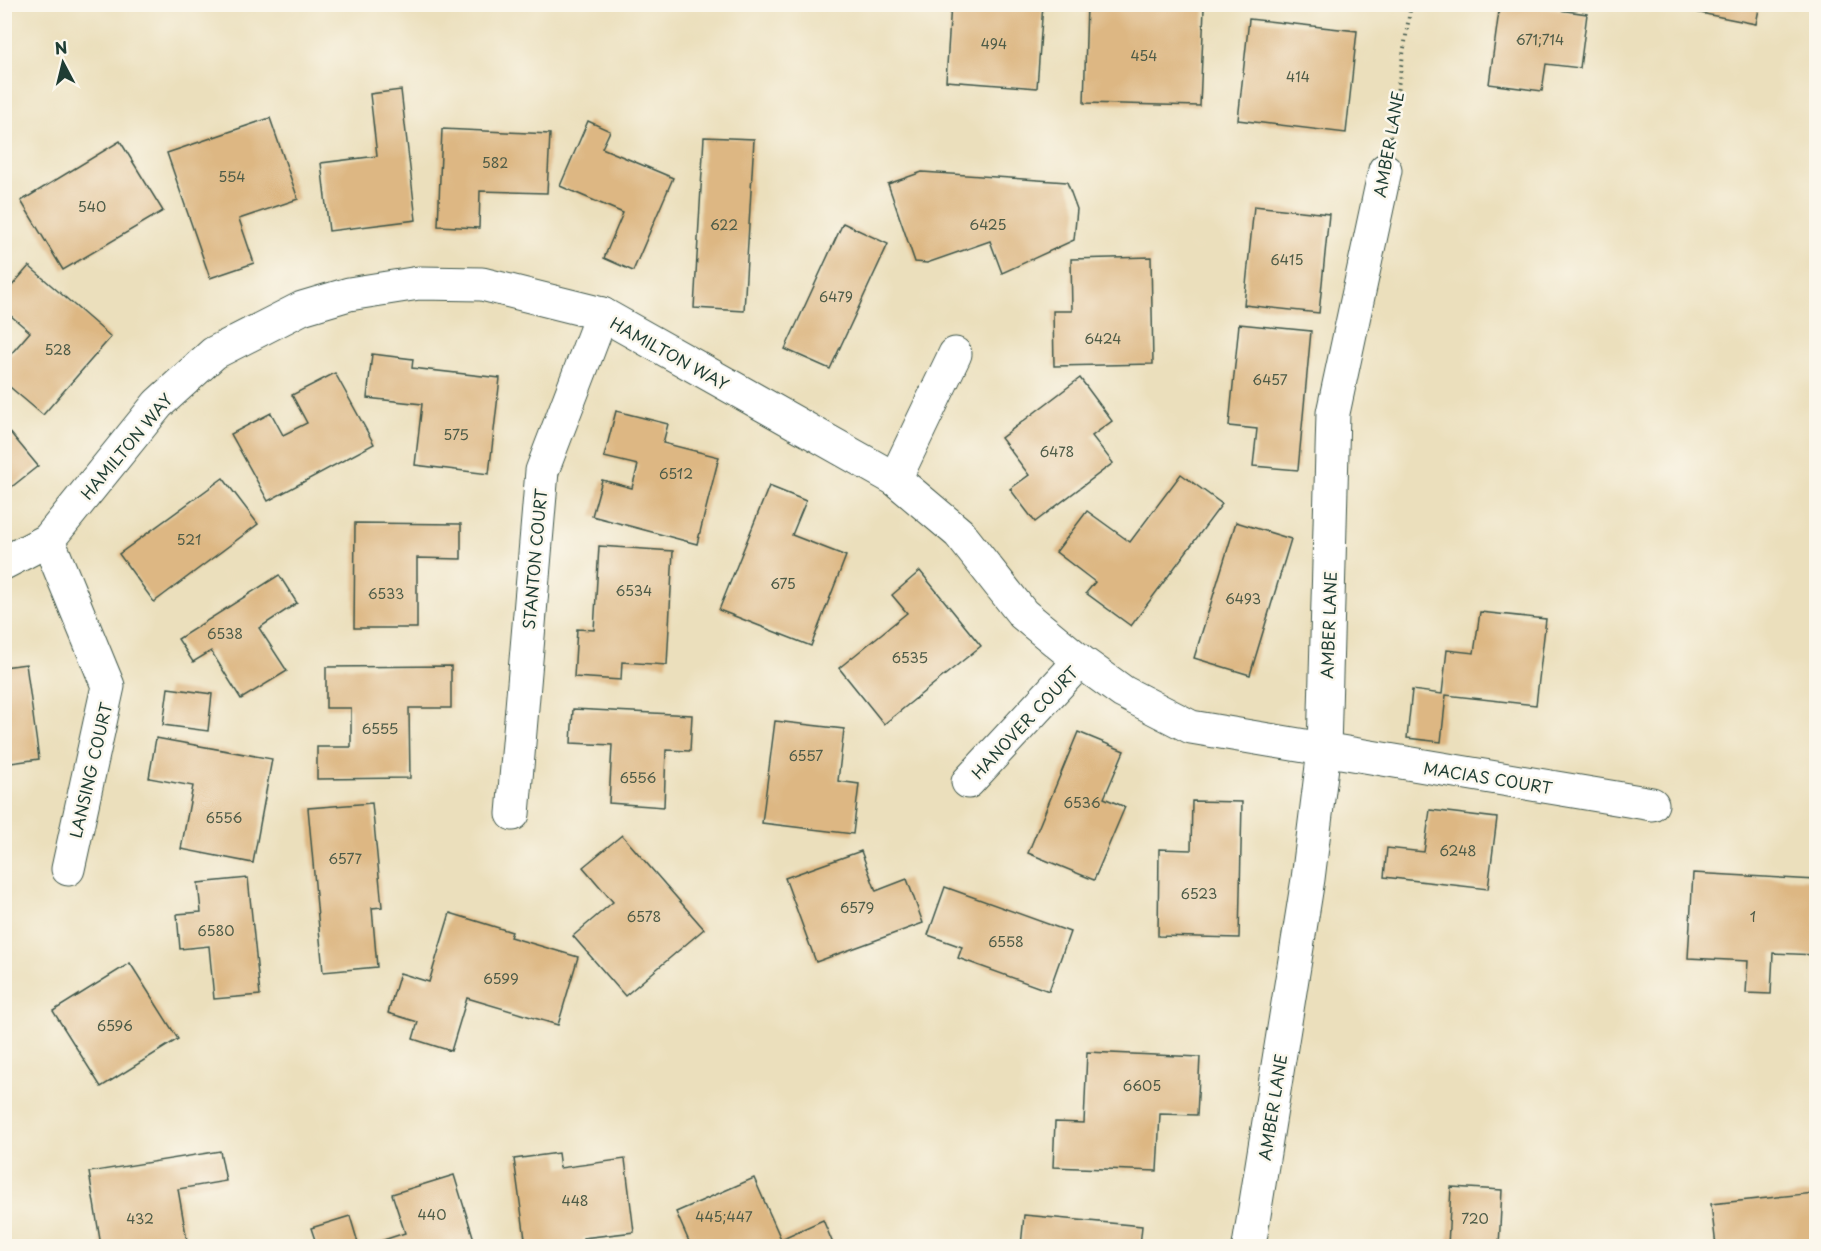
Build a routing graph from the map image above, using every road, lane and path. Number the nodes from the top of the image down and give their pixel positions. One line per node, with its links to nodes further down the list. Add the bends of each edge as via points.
1 (1411, 4): 2 (path, AMBER LANE)
2 (1385, 170): 9 (street, AMBER LANE, via 1333,413)
3 (602, 314): 5 (street, HAMILTON WAY); 6 (street, HAMILTON WAY, via 482,284 419,283 349,294 302,308 214,353 158,404); 12 (street, STANTON COURT, via 542,471)
4 (955, 354): 5 (street)
5 (895, 479): 8 (street, HAMILTON WAY, via 959,533 1023,614)
6 (48, 540): 7 (street, HAMILTON WAY); 13 (street, LANSING COURT, via 108,686)
7 (4, 563)
8 (1080, 661): 9 (street, HAMILTON WAY, via 1124,692 1191,727); 10 (street, HANOVER COURT)
9 (1324, 750): 11 (street, MACIAS COURT); 14 (street, AMBER LANE, via 1308,879)
10 (968, 782)
11 (1652, 804)
12 (513, 814)
13 (68, 869)
14 (1249, 1246)

